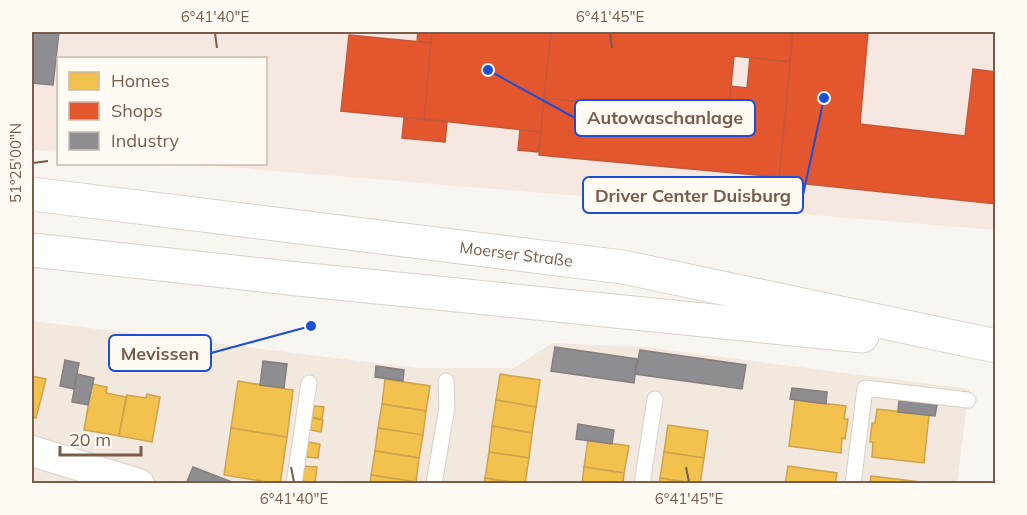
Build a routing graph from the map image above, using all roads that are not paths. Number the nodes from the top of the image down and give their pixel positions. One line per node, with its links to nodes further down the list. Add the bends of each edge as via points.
1 (32, 194): 3 (main road, Moerser Straße, via 623,267)
2 (32, 250): 3 (main road, Moerser Straße)
3 (996, 348)
4 (446, 381): 11 (lane, via 447,407)
5 (309, 383): 10 (lane)
6 (655, 399): 12 (lane)
7 (968, 400): 13 (lane, via 865,388)
8 (32, 451): 9 (street)
9 (139, 483)
10 (294, 483)
11 (434, 483)
12 (642, 483)
13 (853, 483)

